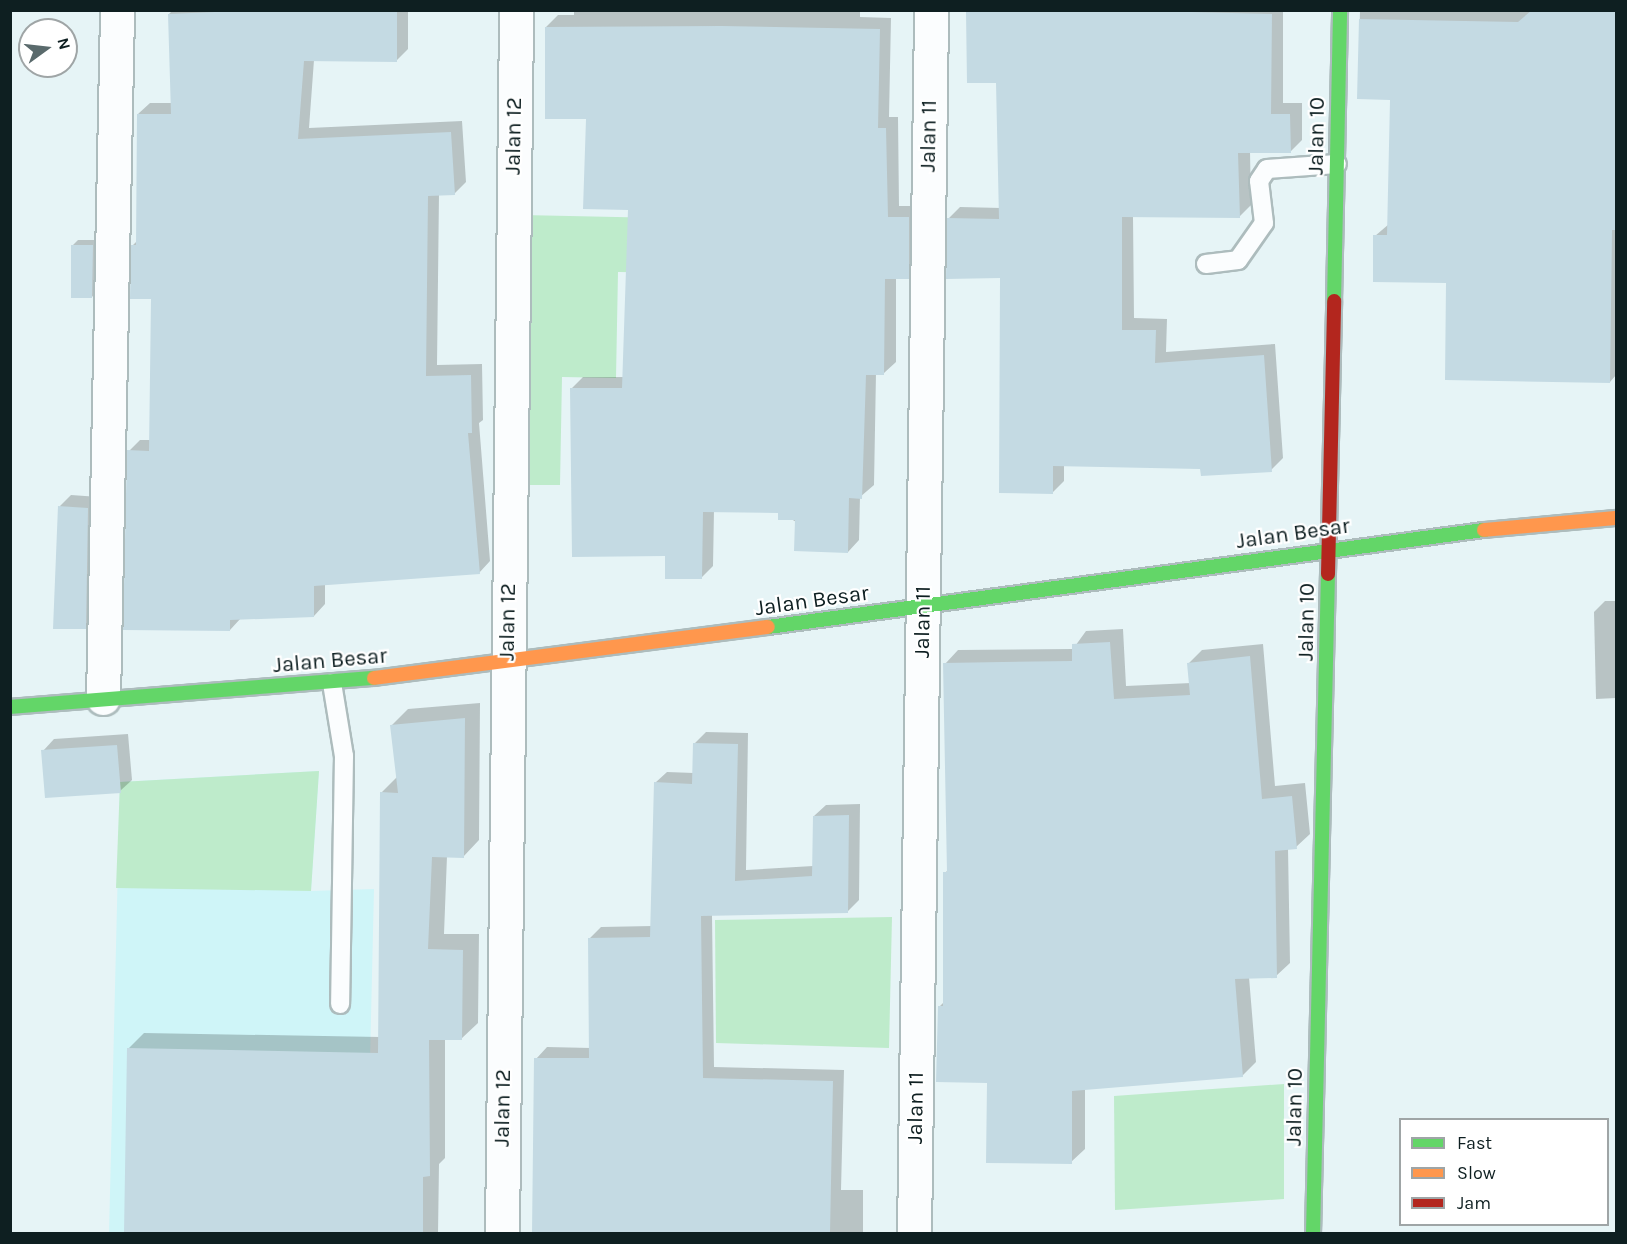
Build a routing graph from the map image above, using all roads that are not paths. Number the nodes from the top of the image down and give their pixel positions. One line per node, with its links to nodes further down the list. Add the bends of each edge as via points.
1 (117, 10): 12 (street)
2 (516, 10): 10 (street, Jalan 12)
3 (931, 10): 9 (street, Jalan 11)
4 (1340, 10): 5 (main road, Jalan 10)
5 (1337, 164): 6 (lane, via 1267,169 1259,181 1264,223 1238,260); 8 (main road, Jalan 10)
6 (1206, 264)
7 (1617, 518): 8 (main road, Jalan Besar, via 1524,525)
8 (1330, 550): 9 (main road, Jalan Besar); 17 (main road, Jalan 10)
9 (923, 608): 10 (main road, Jalan Besar); 16 (street, Jalan 11)
10 (508, 663): 11 (main road, Jalan Besar); 15 (street, Jalan 12)
11 (332, 683): 12 (main road, Jalan Besar); 14 (lane, via 344,756)
12 (103, 698): 13 (main road, Jalan Besar)
13 (10, 707)
14 (340, 1004)
15 (502, 1233)
16 (914, 1233)
17 (1313, 1233)

